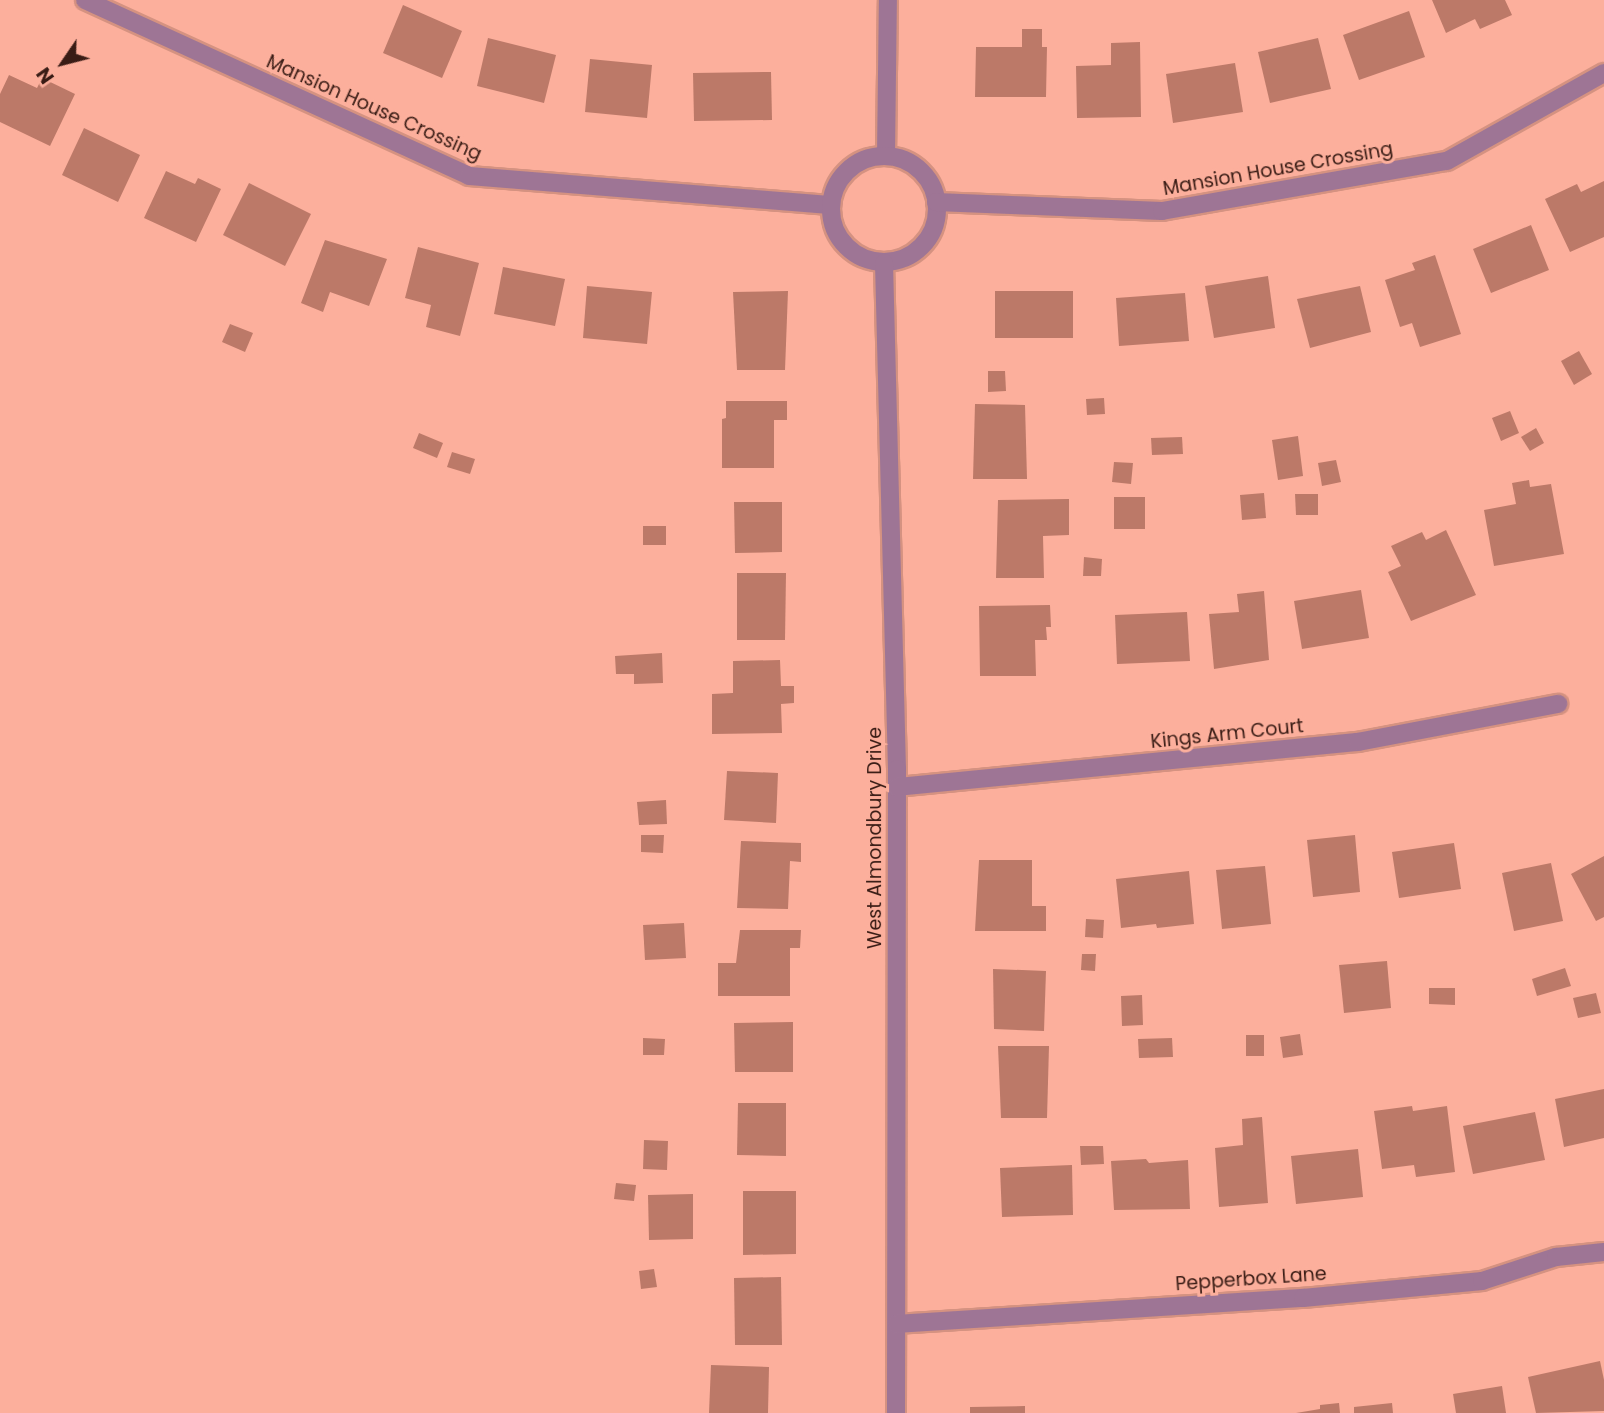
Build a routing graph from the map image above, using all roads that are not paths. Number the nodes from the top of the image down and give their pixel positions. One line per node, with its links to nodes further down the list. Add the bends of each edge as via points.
1 (85, 0): 6 (street, Mansion House Crossing, via 469,176)
2 (888, 0): 4 (street)
3 (1604, 73): 5 (street, Mansion House Crossing, via 1447,161 1162,211)
4 (886, 155): 5 (street, via 919,170 933,188); 6 (street, via 855,164 834,189)
5 (936, 202): 7 (street, via 936,220 929,237 917,251)
6 (830, 205): 7 (street, via 839,238 859,255)
7 (884, 263): 9 (street, West Almondbury Drive)
8 (1558, 704): 9 (street, Kings Arm Court, via 1358,742)
9 (897, 787): 11 (street, West Almondbury Drive)
10 (1604, 1252): 11 (street, Pepperbox Lane, via 1556,1257 1482,1281 1303,1298)
11 (897, 1324): 12 (street, West Almondbury Drive)
12 (896, 1413)

